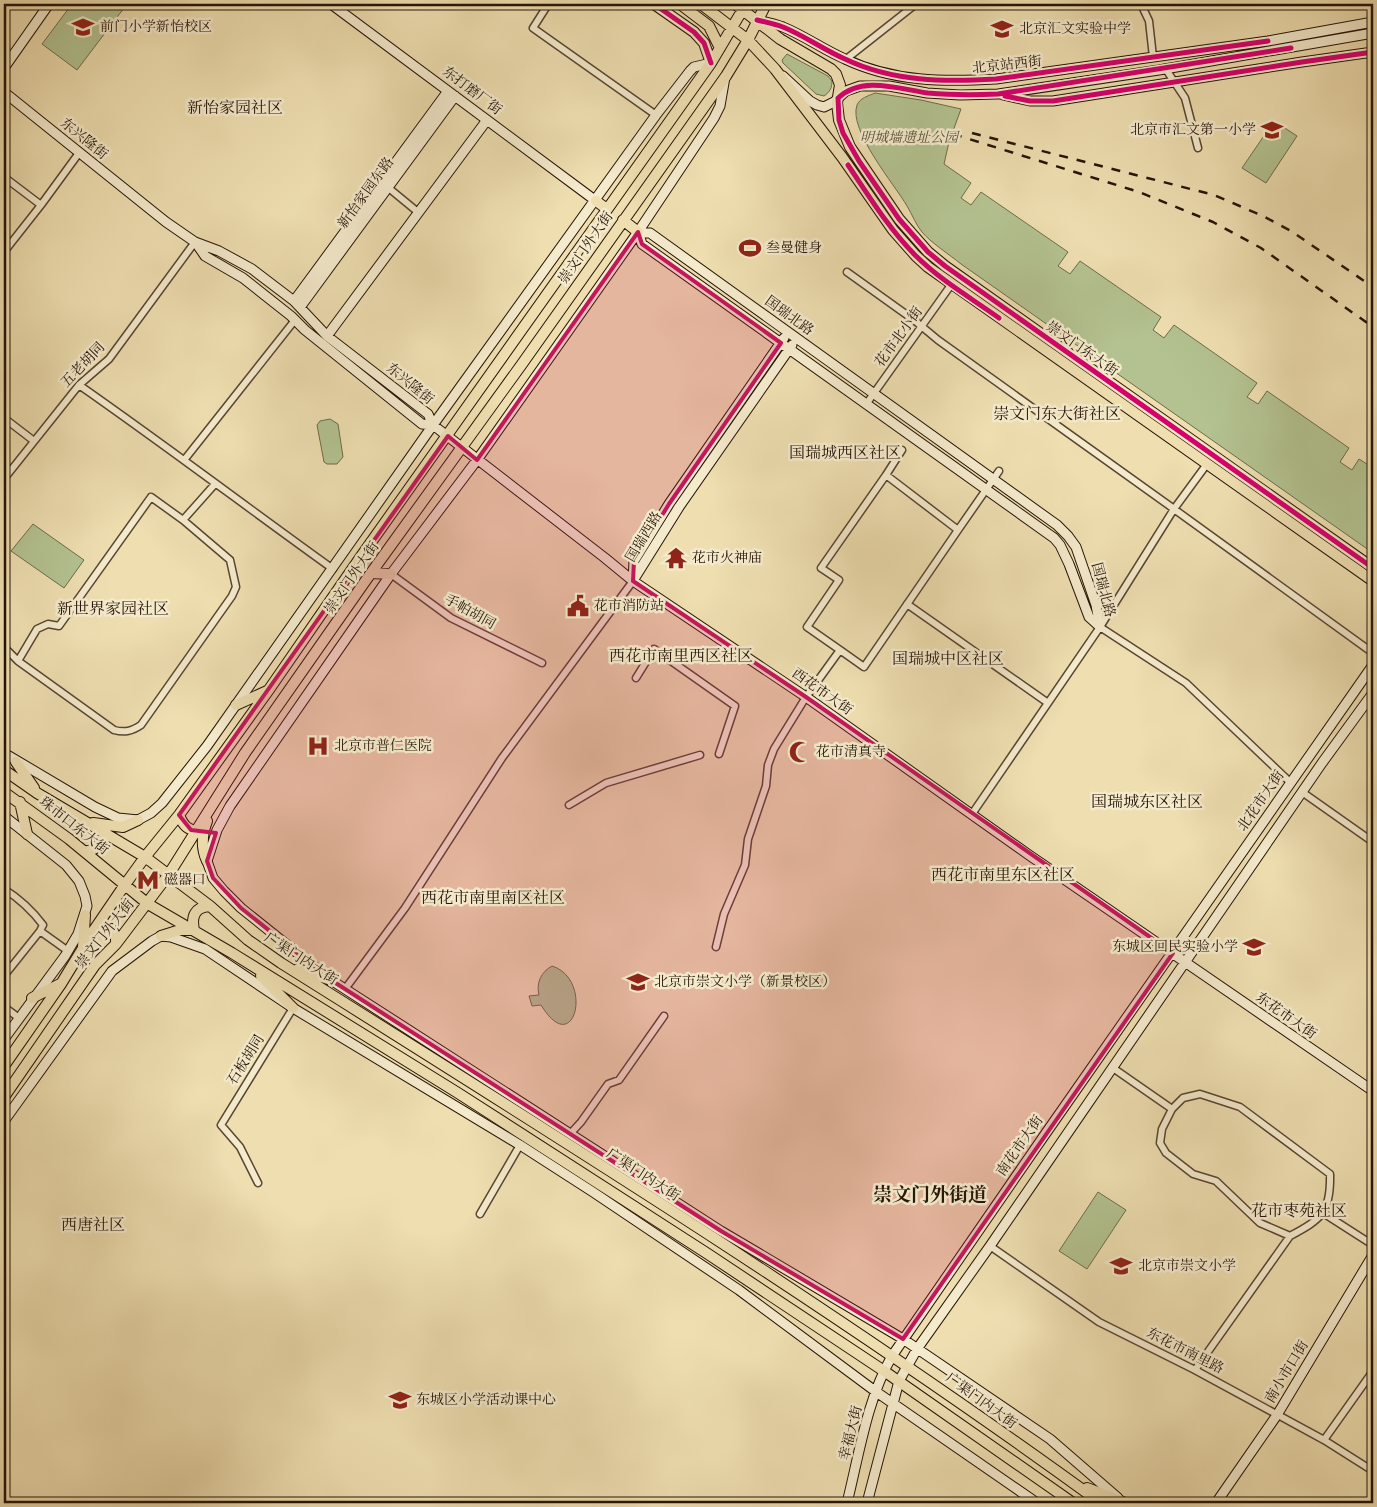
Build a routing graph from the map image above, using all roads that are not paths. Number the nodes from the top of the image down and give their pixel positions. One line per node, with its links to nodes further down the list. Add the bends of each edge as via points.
1 (49, 4): 23 (street)
2 (331, 4): 29 (street, 东打磨厂街)
3 (544, 4): 32 (street, via 547,6 533,28)
4 (654, 4): 22 (main road, via 694,32 704,43)
5 (680, 4): 17 (main road, via 709,26)
6 (701, 4): 13 (main road, 崇文门东大街)
7 (766, 4): 11 (main road, 崇文门外大街)
8 (916, 4): 21 (street)
9 (1141, 4): 20 (street, via 1148,21)
10 (741, 6): 11 (main road); 13 (main road, 崇文门外大街)
11 (758, 20): 16 (main road, 崇文门外大街); 21 (street, 北京站西街, via 786,28); 31 (main road, via 776,36 831,69 839,80)
12 (1373, 22): 20 (street, 北京站西街)
13 (733, 27): 16 (main road, 崇文门东大街); 17 (main road, 崇文门外大街)
14 (1373, 33): 18 (street, 北京站西街)
15 (1373, 39): 18 (street, 北京站西街)
16 (748, 40): 25 (main road, 崇文门东大街); 26 (main road, 崇文门外大街)
17 (720, 48): 22 (main road, 崇文门外大街)
18 (1291, 48): 24 (street, 北京站西街)
19 (1373, 52): 27 (street)
20 (1153, 57): 21 (street, 北京站西街, via 958,82 905,77)
21 (845, 60)
22 (710, 63): 32 (street, 崇文门外大街, via 690,70); 40 (main road, 崇文门外大街)
23 (4, 68)
24 (1165, 68): 27 (street); 30 (street, 北京站西街)
25 (775, 69): 31 (street, 崇文门东大街, via 817,106 824,107); 48 (main road, 崇文门东大街, via 904,244)
26 (726, 76): 42 (main road, 崇文门外大街); 43 (street, 崇文门外大街, via 718,111)
27 (1174, 82): 30 (street, via 1053,101 1030,101); 34 (street, via 1185,98)
28 (4, 92): 35 (street, 东兴隆街)
29 (451, 94): 33 (street, 东打磨厂街); 37 (street, 新怡家园东路)
30 (998, 94): 31 (street, 北京站西街, via 960,95 889,86 860,86)
31 (838, 98): 77 (main road, 崇文门东大街, via 839,120 850,147 899,219 928,252)
32 (656, 115): 38 (street, 崇文门外大街)
33 (488, 120): 38 (street, 东打磨厂街); 41 (street)
34 (1198, 148)
35 (79, 153): 39 (street); 45 (street, 东兴隆街)
36 (4, 177): 39 (street)
37 (384, 184): 41 (street); 49 (street, 新怡家园东路)
38 (596, 201): 40 (main road); 61 (street, 崇文门外大街)
39 (41, 205): 44 (street)
40 (607, 209): 62 (main road, 崇文门外大街)
41 (419, 213): 53 (street)
42 (622, 220): 43 (main road); 64 (main road, 崇文门外大街)
43 (638, 232): 52 (street, 国瑞北路, via 650,233); 55 (street, 国瑞北路, via 642,244); 67 (street, 崇文门外大街)
44 (7, 242): 46 (street)
45 (195, 242): 49 (street, 东兴隆街, via 252,269); 50 (street, 东兴隆街, via 205,256 242,278); 57 (street, 五老胡同, via 109,359)
46 (4, 252)
47 (847, 272): 51 (street)
48 (951, 285): 51 (street, 花市北小街); 68 (main road, 崇文门东大街)
49 (298, 304): 53 (street, 东兴隆街)
50 (295, 320): 61 (street, 东兴隆街, via 422,424); 66 (street)
51 (922, 327): 58 (street, 花市北小街); 74 (street)
52 (788, 332): 54 (street, 国瑞北路); 55 (street, 国瑞西路)
53 (326, 336): 61 (street, 东兴隆街, via 428,414)
54 (797, 338): 56 (street, 国瑞西路); 58 (street, 国瑞北路)
55 (781, 343): 56 (street, 国瑞北路); 81 (street, 国瑞西路, via 669,504 634,561)
56 (790, 349): 73 (street, 国瑞北路); 81 (street, 国瑞西路, via 679,507)
57 (79, 385): 63 (street, 五老胡同); 66 (street)
58 (874, 393): 59 (street, 花市北小街); 70 (street, 国瑞北路)
59 (867, 402)
60 (4, 418): 63 (street)
61 (434, 425): 62 (street, 西花市大街); 78 (street, 崇文门外大街)
62 (448, 436): 64 (street, 西花市大街); 92 (main road, 崇文门外大街)
63 (34, 441): 71 (street, 五老胡同)
64 (462, 447): 67 (street, 西花市大街); 79 (main road, 崇文门外大街)
65 (902, 450): 69 (street)
66 (184, 459): 72 (street)
67 (477, 460): 80 (street, 崇文门外大街); 81 (street, 西花市大街)
68 (1206, 464): 74 (street); 82 (main road, 崇文门东大街)
69 (886, 475): 76 (street); 86 (street, via 821,568 839,580 807,627)
70 (996, 475): 73 (street); 84 (street, 国瑞北路, via 1044,514 1076,547)
71 (4, 480)
72 (215, 484): 75 (street); 78 (street)
73 (986, 489): 76 (street); 84 (street, 国瑞北路, via 1060,545 1089,617)
74 (1174, 509): 84 (street); 87 (street)
75 (183, 520): 88 (street, via 151,497 59,626 48,624 37,629); 88 (street, via 230,560 236,587 141,725 123,732 114,730)
76 (958, 530): 83 (street)
77 (1373, 568)
78 (333, 569): 96 (street, 崇文门外大街)
79 (371, 573): 80 (main road); 108 (main road, 崇文门外大街)
80 (391, 574): 89 (street, 手帕胡同, via 451,618); 120 (street, 崇文门外大街, via 230,806 217,830)
81 (633, 581): 94 (street, 西花市大街); 142 (street, via 502,758 405,908)
82 (1373, 581)
83 (907, 604): 86 (street, via 864,667); 95 (street)
84 (1100, 627): 95 (street); 102 (street, via 1186,683)
85 (4, 647): 88 (street)
86 (840, 650): 94 (street)
87 (1373, 653)
88 (18, 661)
89 (542, 663)
90 (1373, 665): 102 (street, 北花市大街)
91 (636, 678): 98 (street, via 654,649 735,706)
92 (268, 691): 96 (main road); 110 (main road, 崇文门外大街)
93 (1373, 693): 104 (street, 北花市大街)
94 (806, 697): 109 (street, 西花市大街); 132 (street, via 774,749 768,765 766,786 748,839 745,865 724,914)
95 (1048, 703): 109 (street)
96 (236, 705): 112 (street, 崇文门外大街, via 162,803)
97 (4, 753): 100 (street)
98 (719, 754)
99 (700, 755): 107 (street, via 606,783)
100 (16, 762): 105 (main road); 112 (street, via 118,818)
101 (4, 770): 105 (main road, 珠市口东大街)
102 (1291, 783): 135 (street, 北花市大街)
103 (4, 792): 106 (main road, 珠市口东大街)
104 (1302, 792): 117 (street); 136 (street, 北花市大街)
105 (37, 793): 113 (main road, 珠市口东大街)
106 (20, 802): 116 (main road); 118 (main road, 珠市口东大街)
107 (569, 805)
108 (212, 806): 115 (main road, 崇文门外大街); 120 (main road, via 203,843)
109 (972, 814): 135 (street, 西花市大街)
110 (180, 815): 115 (main road, via 187,828); 119 (main road, 崇文门外大街)
111 (4, 816): 116 (street)
112 (138, 820): 113 (main road, via 123,827)
113 (87, 822): 114 (main road, 珠市口东大街)
114 (103, 831): 118 (main road, via 104,839 100,845); 119 (main road, 珠市口东大街)
115 (198, 831): 121 (main road, 崇文门外大街)
116 (27, 834): 126 (street, via 66,865 79,881 87,906)
117 (1373, 842)
118 (85, 852): 122 (main road, 珠市口东大街)
119 (145, 857): 121 (main road, 广渠门内大街); 122 (main road, 崇文门外大街)
120 (207, 861): 140 (street, 广渠门内大街, via 213,878 224,891)
121 (169, 874): 124 (main road, 崇文门外大街); 125 (main road, 广渠门内大街)
122 (124, 886): 124 (main road, 珠市口东大街); 127 (main road, 崇文门外大街)
123 (4, 889): 129 (street, via 34,913 43,924)
124 (148, 904): 128 (main road); 131 (main road, 崇文门外大街)
125 (210, 906): 128 (main road, via 201,906 198,910 192,922); 137 (main road, 广渠门内大街, via 239,933)
126 (85, 915): 133 (main road); 134 (street)
127 (94, 930): 131 (main road, via 106,927 112,930); 133 (main road, 崇文门外大街)
128 (194, 930): 130 (main road, via 180,930); 138 (main road)
129 (40, 931): 134 (street); 139 (street)
130 (161, 936): 145 (street, via 204,949); 154 (street, via 112,972)
131 (116, 944): 152 (main road, 崇文门外大街, via 96,965)
132 (716, 947)
133 (82, 950): 141 (main road, 崇文门外大街)
134 (68, 951): 143 (street)
135 (1172, 954): 136 (street, 东花市大街); 164 (street, 南花市大街)
136 (1185, 962): 150 (street); 151 (street, 东花市大街)
137 (280, 963): 140 (main road); 166 (main road, 广渠门内大街, via 702,1229)
138 (250, 964): 145 (main road); 169 (main road, via 458,1092)
139 (4, 976)
140 (331, 980): 142 (street, 广渠门内大街)
141 (61, 984): 143 (main road); 149 (main road, 崇文门外大街)
142 (346, 989): 155 (street, 广渠门内大街)
143 (32, 998): 147 (street)
144 (4, 1007): 147 (street)
145 (293, 1008): 156 (street); 157 (street, 石板胡同, via 221,1125 240,1147)
146 (664, 1016): 155 (street, via 619,1080 608,1084)
147 (19, 1018): 148 (street)
148 (4, 1039)
149 (4, 1066)
150 (1113, 1068): 153 (street); 162 (street)
151 (1373, 1092)
152 (4, 1097)
153 (1172, 1109): 158 (street, via 1183,1098 1200,1094 1240,1107 1330,1174 1330,1192); 160 (street, via 1162,1129 1160,1143 1166,1153 1193,1174 1216,1181 1260,1223)
154 (4, 1120)
155 (570, 1134): 164 (street, 广渠门内大街, via 721,1231)
156 (520, 1145): 159 (street); 172 (street, via 739,1290)
157 (258, 1183)
158 (1323, 1213): 160 (street); 161 (street)
159 (480, 1214)
160 (1290, 1236): 168 (street)
161 (1373, 1245)
162 (990, 1246): 165 (street); 168 (street, 东花市南里路, via 1099,1322)
163 (1373, 1254): 174 (street, 南小市口街)
164 (903, 1339): 165 (street, 广渠门内大街); 166 (street, 南花市大街)
165 (917, 1348): 167 (street); 184 (street, 广渠门内大街, via 1050,1439)
166 (892, 1356): 167 (main road, 广渠门内大街); 169 (street, 幸福大街)
167 (907, 1365): 171 (street); 177 (main road, 广渠门内大街)
168 (1195, 1370): 174 (street, 东花市南里路)
169 (884, 1371): 171 (main road); 172 (street, 幸福大街)
170 (1373, 1371): 175 (street)
171 (899, 1381): 173 (street); 182 (main road)
172 (875, 1392): 173 (street); 179 (street, 幸福大街)
173 (892, 1403): 180 (street); 181 (street)
174 (1277, 1415): 175 (street, 东花市南里路); 178 (street, 南小市口街)
175 (1324, 1440): 176 (street, 东花市南里路)
176 (1373, 1470)
177 (1074, 1483): 183 (main road, 广渠门内大街); 184 (main road)
178 (1216, 1502)
179 (847, 1503)
180 (867, 1503)
181 (1037, 1503)
182 (1073, 1503)
183 (1102, 1503)
184 (1124, 1503)

